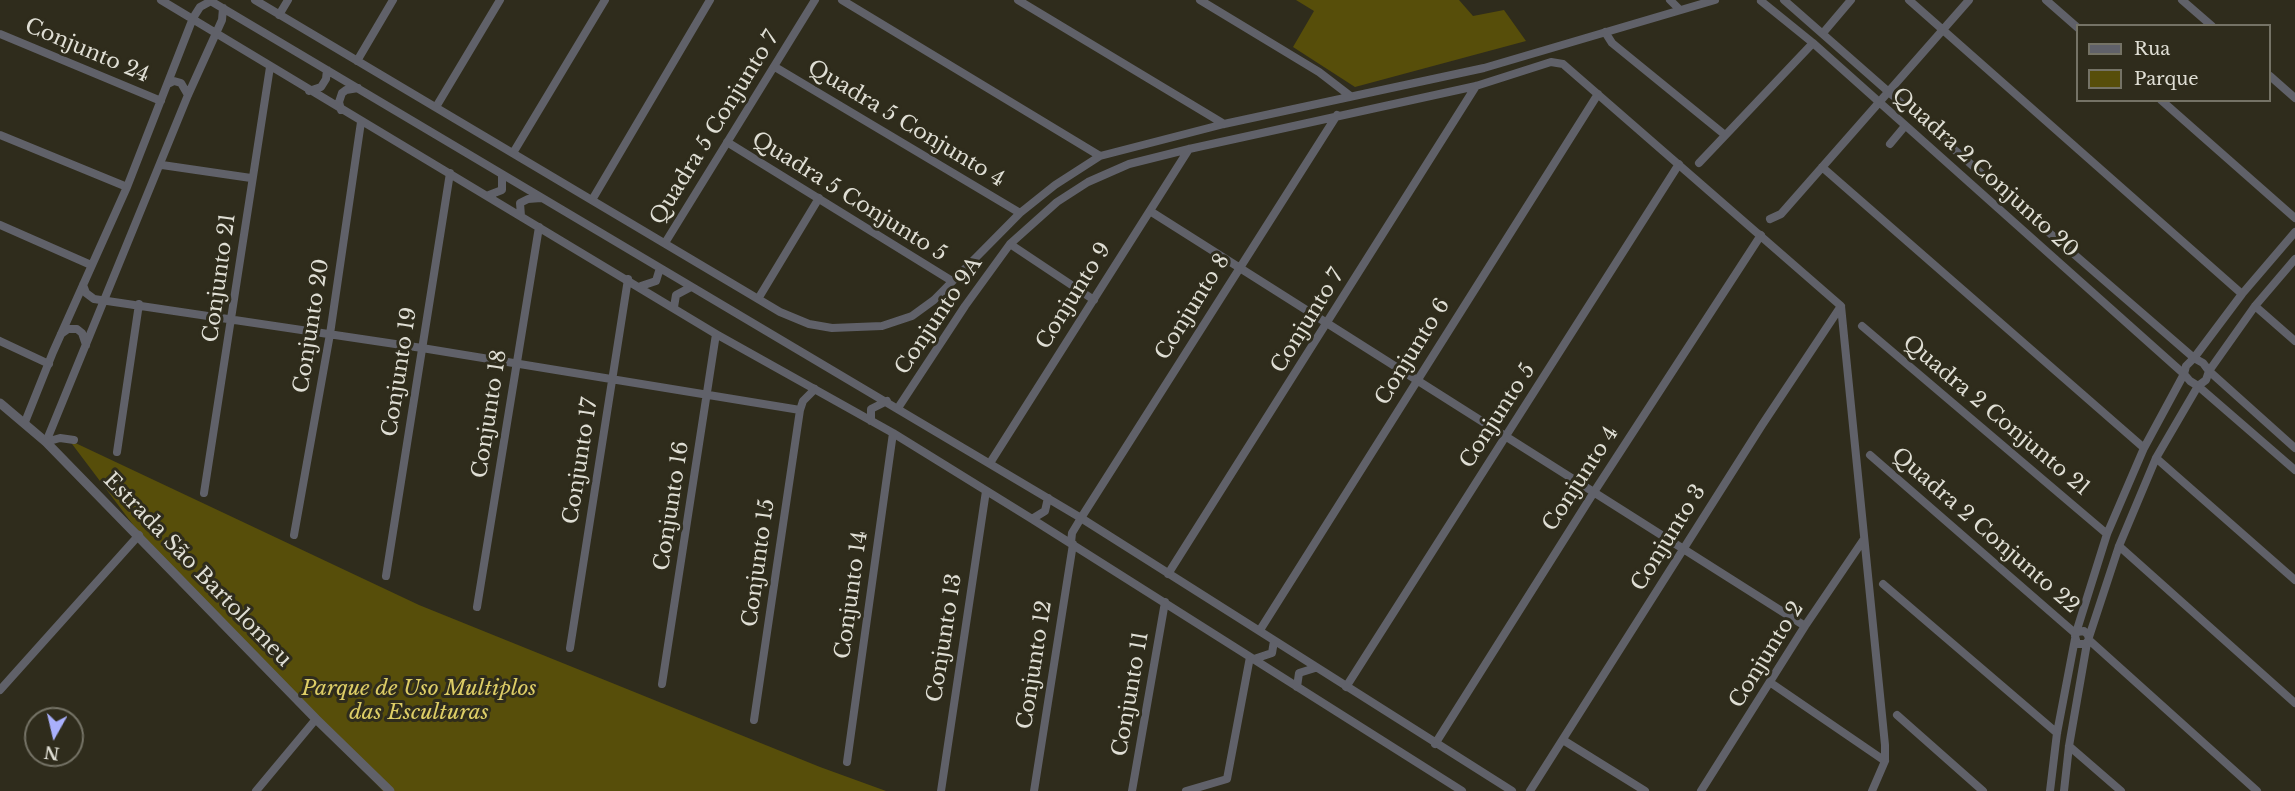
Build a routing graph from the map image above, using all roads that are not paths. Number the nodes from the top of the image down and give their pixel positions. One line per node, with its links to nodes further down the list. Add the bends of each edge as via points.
1 (161, 0): 26 (street)
2 (255, 0): 25 (street)
3 (288, 0): 25 (street)
4 (393, 0): 35 (street)
5 (500, 0): 52 (street)
6 (605, 0): 63 (street)
7 (710, 0): 76 (street)
8 (815, 0): 37 (street, Quadra 5 Conjunto 7)
9 (842, 0): 64 (street)
10 (1018, 0): 56 (street)
11 (1200, 0): 47 (street, via 1319,72)
12 (1670, 0): 24 (street)
13 (1716, 0): 24 (street)
14 (1752, 0): 22 (street)
15 (1784, 0): 32 (street)
16 (1851, 0): 32 (street)
17 (1910, 0): 29 (street)
18 (1969, 0): 29 (street)
19 (2046, 0): 28 (street)
20 (2182, 0): 27 (street)
21 (210, 1): 23 (street); 26 (street)
22 (1762, 1): 34 (street, Quadra 2 Conjunto 20)
23 (223, 8): 30 (street); 38 (street)
24 (1680, 10): 31 (street)
25 (279, 15): 35 (street)
26 (193, 18): 30 (street); 40 (street)
27 (2210, 24)
28 (2076, 26)
29 (1943, 30): 44 (street); 97 (street)
30 (216, 32): 36 (street); 46 (street)
31 (1605, 32): 47 (street, via 1484,68); 59 (street, via 1612,43)
32 (1823, 33): 44 (street)
33 (0, 34): 49 (street, Conjunto 24)
34 (1813, 43): 51 (street, Quadra 2 Conjunto 20); 59 (street)
35 (357, 60): 52 (street)
36 (270, 67): 43 (street); 71 (street, Conjunto 21)
37 (775, 67): 60 (street, Quadra 5 Conjunto 7); 78 (street, Quadra 5 Conjunto 4)
38 (327, 70): 42 (street); 43 (street, via 321,87)
39 (2271, 77): 48 (street)
40 (168, 84): 46 (street, via 181,82); 49 (street)
41 (1476, 87): 45 (street, Conjunto 9A, via 1557,62 1575,72); 54 (street, Conjunto 9A); 106 (street, Conjunto 7)
42 (359, 88): 53 (street, via 342,93); 70 (street)
43 (309, 91): 53 (street)
44 (1889, 92): 51 (street); 115 (street)
45 (1598, 94): 66 (street); 120 (street, Conjunto 6)
46 (188, 95): 67 (street)
47 (1349, 95): 56 (street)
48 (2295, 98)
49 (161, 101): 72 (street)
50 (2163, 102): 80 (street)
51 (1880, 103): 57 (street, Quadra 2 Conjunto 20); 68 (street)
52 (436, 107): 63 (street)
53 (341, 110): 55 (street)
54 (1337, 115): 62 (street, Conjunto 9A); 90 (street, Conjunto 8)
55 (362, 122): 69 (street); 109 (street, Conjunto 20)
56 (1224, 124): 64 (street)
57 (1905, 126): 61 (street); 119 (street, Quadra 2 Conjunto 20)
58 (0, 135): 72 (street)
59 (1725, 135): 65 (street)
60 (727, 142): 75 (street, Quadra 5 Conjunto 5); 86 (street, Quadra 5 Conjunto 7)
61 (1890, 144)
62 (1189, 149): 77 (street, Conjunto 9); 87 (street, Conjunto 9A, via 1129,164 1088,182 1057,202)
63 (513, 153): 76 (street)
64 (1100, 156): 78 (street)
65 (1699, 163)
66 (1679, 164): 85 (street); 132 (street, Conjunto 5)
67 (162, 165): 71 (street); 99 (street)
68 (1822, 167): 81 (street, via 1781,214); 135 (street)
69 (450, 173): 73 (street); 114 (street, Conjunto 19)
70 (502, 175): 73 (street, via 502,190); 74 (street)
71 (252, 178): 105 (street, Conjunto 21)
72 (127, 187): 89 (street)
73 (489, 195): 79 (street)
74 (542, 198): 79 (street, via 523,200 519,206); 91 (street)
75 (819, 198): 93 (street, Quadra 5 Conjunto 5); 98 (street)
76 (592, 200): 86 (street)
77 (1150, 211): 90 (street); 100 (street, Conjunto 9)
78 (1020, 213): 93 (street)
79 (521, 216): 83 (street)
80 (2295, 218)
81 (1770, 219)
82 (0, 225): 89 (street)
83 (539, 227): 92 (street); 117 (street, Conjunto 18)
84 (2295, 232): 97 (street)
85 (1761, 235): 102 (street); 143 (street, Conjunto 4)
86 (665, 243): 98 (street)
87 (1010, 244): 100 (street); 127 (street, Conjunto 9A)
88 (2295, 259): 103 (street)
89 (92, 265): 94 (street)
90 (1239, 267): 106 (street); 146 (street, Conjunto 8)
91 (660, 268): 95 (street, via 656,281); 96 (street)
92 (628, 279): 95 (street); 121 (street, Conjunto 17)
93 (952, 281): 98 (street, via 912,316 882,326 832,328 809,324)
94 (82, 285): 99 (street, via 89,297); 108 (street)
95 (639, 286): 104 (street)
96 (691, 287): 104 (street, via 676,295); 125 (street)
97 (2242, 294): 115 (street)
98 (758, 299)
99 (105, 300): 101 (street); 113 (street)
100 (1094, 300): 140 (street, Conjunto 9)
101 (140, 304): 105 (street); 137 (street)
102 (1841, 306): 151 (street); 154 (street, Conjunto 3)
103 (2255, 306): 112 (street); 118 (street)
104 (674, 307): 110 (street)
105 (233, 318): 109 (street); 144 (street, Conjunto 21)
106 (1329, 323): 120 (street); 155 (street, Conjunto 7)
107 (1862, 326): 148 (street, Quadra 2 Conjunto 21)
108 (61, 334): 113 (street, via 77,329); 116 (street)
109 (330, 334): 114 (street); 150 (street, Conjunto 20)
110 (716, 334): 123 (street); 124 (street, Conjunto 16)
111 (0, 341): 116 (street)
112 (2295, 341)
113 (86, 346): 134 (street)
114 (422, 348): 117 (street); 156 (street, Conjunto 19)
115 (2194, 358): 118 (street); 119 (street)
116 (49, 364): 130 (street)
117 (517, 364): 121 (street); 160 (street, Conjunto 18)
118 (2209, 370): 122 (street, via 2206,380); 136 (street)
119 (2184, 374): 122 (street); 135 (street)
120 (1417, 379): 132 (street); 162 (street, Conjunto 6)
121 (612, 380): 124 (street); 166 (street, Conjunto 17)
122 (2198, 386): 139 (street); 141 (street)
123 (815, 388): 128 (street, via 803,400); 129 (street)
124 (707, 397): 128 (street); 170 (street, Conjunto 16)
125 (887, 401): 127 (street); 129 (street, via 873,407)
126 (0, 403): 130 (street, Estrada São Bartolomeu)
127 (898, 408): 140 (street)
128 (800, 410): 177 (street, Conjunto 15)
129 (870, 421): 131 (street)
130 (25, 422): 134 (street, Estrada São Bartolomeu)
131 (892, 433): 142 (street); 183 (street, Conjunto 14)
132 (1506, 437): 143 (street); 172 (street, Conjunto 5)
133 (74, 440): 134 (street)
134 (46, 442): 149 (street, Estrada São Bartolomeu)
135 (2144, 448): 148 (street)
136 (2295, 448)
137 (117, 452)
138 (1870, 455): 163 (street, Quadra 2 Conjunto 22)
139 (2156, 458): 153 (street); 157 (street)
140 (990, 463): 145 (street)
141 (2295, 470)
142 (986, 491): 147 (street); 186 (street, Conjunto 13)
143 (1594, 492): 154 (street); 180 (street, Conjunto 4)
144 (204, 493)
145 (1048, 498): 146 (street); 147 (street, via 1045,511)
146 (1081, 518): 152 (street, Conjunto 8, via 1072,533); 155 (street)
147 (1032, 519): 152 (street)
148 (2107, 534): 163 (street)
149 (139, 535): 173 (street); 176 (street, Estrada São Bartolomeu)
150 (294, 535)
151 (1864, 539): 161 (street, Conjunto 2); 182 (street)
152 (1072, 544): 159 (street); 187 (street, Conjunto 12)
153 (2119, 546): 164 (street); 174 (street)
154 (1684, 549): 161 (street); 179 (street, Conjunto 3)
155 (1168, 574): 162 (street)
156 (386, 576)
157 (2295, 579)
158 (1883, 584): 178 (street)
159 (1165, 602): 167 (street); 188 (street, Conjunto 11)
160 (477, 607)
161 (1805, 626): 169 (street, Conjunto 2)
162 (1260, 630): 165 (street)
163 (2076, 635): 164 (street, via 2084,631); 164 (street, via 2080,645); 178 (street)
164 (2088, 640): 181 (street); 200 (street)
165 (1274, 641): 167 (street, via 1272,653); 168 (street)
166 (570, 648)
167 (1252, 658): 171 (street); 189 (street, via 1227,779)
168 (1316, 668): 171 (street, via 1299,673); 172 (street)
169 (1771, 683): 182 (street); 194 (street, Conjunto 2)
170 (662, 684)
171 (1297, 687): 190 (street)
172 (1346, 687): 180 (street)
173 (0, 690)
174 (2295, 703)
175 (1896, 715): 196 (street)
176 (316, 719): 184 (street); 185 (street, Estrada São Bartolomeu)
177 (754, 720)
178 (2057, 734): 197 (street)
179 (1563, 740): 192 (street, Conjunto 3); 193 (street)
180 (1435, 744): 191 (street)
181 (2069, 746): 198 (street); 199 (street)
182 (1885, 761): 195 (street)
183 (847, 762)
184 (256, 791)
185 (390, 791)
186 (941, 791)
187 (1034, 791)
188 (1132, 791)
189 (1186, 791)
190 (1462, 791)
191 (1512, 791)
192 (1530, 791)
193 (1645, 791)
194 (1701, 791)
195 (1872, 791)
196 (1983, 791)
197 (2050, 791)
198 (2064, 791)
199 (2121, 791)
200 (2257, 791)

